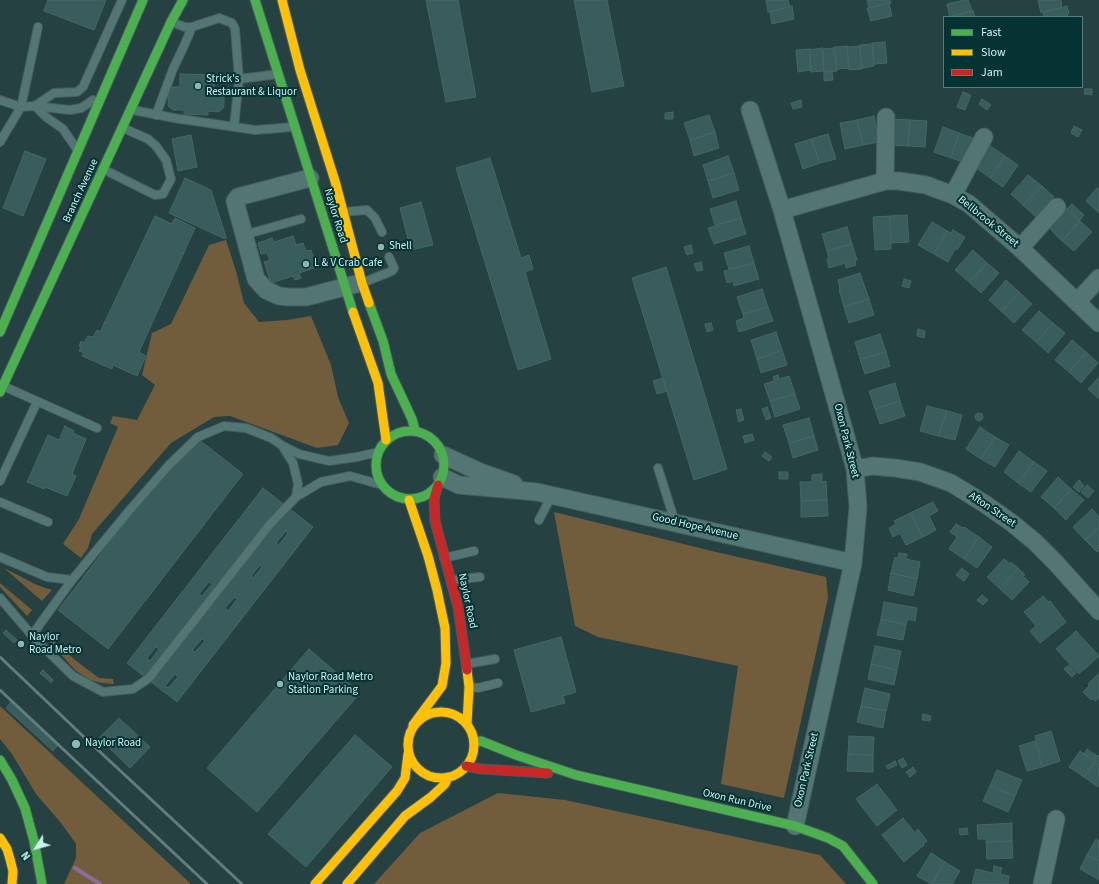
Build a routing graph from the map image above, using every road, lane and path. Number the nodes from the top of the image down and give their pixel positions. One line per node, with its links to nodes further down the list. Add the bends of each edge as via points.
1 (122, 0): 6 (lane)
2 (143, 0): 7 (main road, Branch Avenue)
3 (184, 0): 8 (main road, Branch Avenue)
4 (255, 0): 11 (main road, Naylor Road)
5 (282, 0): 11 (main road, Naylor Road)
6 (117, 11): 7 (lane); 15 (lane, via 83,87 77,92 54,93)
7 (135, 18): 13 (main road, Branch Avenue)
8 (171, 22): 10 (lane); 17 (main road, Branch Avenue)
9 (38, 27): 16 (lane)
10 (192, 27): 12 (lane, via 219,18 232,23 235,29); 19 (lane)
11 (289, 72): 12 (lane); 22 (main road, Naylor Road); 33 (main road, Naylor Road, via 335,181)
12 (239, 79): 21 (lane)
13 (108, 80): 15 (lane, via 90,103 81,108 70,110); 26 (main road, Branch Avenue)
14 (0, 100): 16 (lane)
15 (35, 106): 16 (lane); 26 (lane, via 63,129)
16 (21, 107): 25 (lane)
17 (132, 110): 19 (lane); 23 (main road, Branch Avenue)
18 (750, 110): 32 (street, Oxon Park Street)
19 (156, 115): 21 (lane)
20 (886, 117): 29 (street)
21 (234, 127): 22 (lane, via 255,130)
22 (294, 127): 28 (main road, Naylor Road)
23 (123, 128): 27 (main road, Branch Avenue); 27 (lane, via 148,139 156,146 166,160 171,178 163,194 154,195)
24 (984, 137): 30 (street)
25 (0, 142)
26 (78, 151): 44 (main road, Branch Avenue)
27 (104, 169): 45 (main road, Branch Avenue)
28 (310, 178): 36 (street, via 238,197 235,201); 41 (main road, Naylor Road)
29 (884, 181): 30 (street, Bellbrook Street, via 926,185); 32 (street, Bellbrook Street)
30 (953, 195): 37 (street, Bellbrook Street, via 969,204)
31 (1056, 207): 37 (street)
32 (782, 210): 54 (street, Oxon Park Street)
33 (343, 212): 35 (lane, via 367,210 375,218); 40 (main road, Naylor Road)
34 (301, 219): 36 (lane)
35 (382, 232)
36 (244, 236): 41 (street, via 256,279 266,290 279,296 306,298)
37 (1020, 248): 42 (street, Bellbrook Street)
38 (389, 258): 40 (lane, via 394,268 392,271)
39 (1099, 278): 42 (street)
40 (362, 283): 41 (street); 48 (main road, Naylor Road, via 383,341 391,374)
41 (344, 287): 49 (main road, Naylor Road, via 378,383)
42 (1077, 302): 43 (street, Bellbrook Street)
43 (1099, 323)
44 (0, 332)
45 (1, 389): 46 (lane)
46 (37, 402): 47 (lane); 56 (lane)
47 (97, 428)
48 (415, 430): 49 (main road, via 405,430); 52 (main road, via 433,439)
49 (386, 440): 51 (main road)
50 (283, 446): 51 (lane, via 299,454 329,461); 59 (lane, via 293,463 298,484); 70 (lane, via 246,428 224,426 198,437 169,465)
51 (378, 452): 57 (main road, via 375,463)
52 (443, 455): 55 (main road, via 445,466); 58 (street, Good Hope Avenue, via 480,472)
53 (658, 468): 64 (lane)
54 (855, 469): 68 (street, Oxon Park Street, via 858,519); 73 (street, Afton Street, via 872,466 895,468 920,472 951,483 991,508 1035,542)
55 (440, 481): 58 (street, Good Hope Avenue); 60 (main road, via 430,493); 67 (main road, Naylor Road, via 434,499 435,521)
56 (0, 482)
57 (382, 485): 59 (lane, via 350,476 321,482); 60 (main road, via 389,493)
58 (544, 494): 62 (lane); 64 (street, Good Hope Avenue)
59 (296, 497): 74 (lane, via 271,523 149,678 133,689 103,692 73,676)
60 (409, 500): 80 (main road, via 437,590 445,628 446,663 442,686)
61 (0, 502): 63 (lane)
62 (539, 520)
63 (48, 522)
64 (675, 522): 68 (street, Good Hope Avenue)
65 (474, 551): 67 (lane)
66 (0, 557): 70 (lane, via 47,577)
67 (444, 558): 71 (main road, Naylor Road)
68 (853, 563): 88 (street, Oxon Park Street)
69 (480, 577): 71 (lane)
70 (72, 580): 74 (lane)
71 (452, 580): 76 (main road, Naylor Road)
72 (0, 598): 74 (lane)
73 (1099, 611)
74 (32, 635)
75 (495, 659): 76 (lane)
76 (465, 664): 78 (main road, Naylor Road)
77 (498, 683): 78 (lane, via 478,688)
78 (469, 687): 79 (main road, Naylor Road)
79 (467, 724): 80 (main road, via 450,712 439,711); 81 (main road)
80 (413, 725): 82 (main road, via 407,743)
81 (474, 742): 84 (main road, via 471,759); 85 (main road, Oxon Run Drive, via 481,741)
82 (408, 754): 86 (main road, via 412,763 428,776); 92 (main road, via 405,778 397,791)
83 (0, 760): 91 (main road, via 25,808)
84 (466, 766): 85 (main road, Oxon Run Drive); 86 (main road)
85 (576, 775): 88 (main road, Oxon Run Drive)
86 (448, 777): 93 (main road, via 445,784 431,797 405,816)
87 (1056, 819): 95 (street)
88 (795, 826): 94 (main road, Oxon Run Drive, via 843,846)
89 (0, 838): 90 (main road, via 10,859 13,871)
90 (12, 884)
91 (42, 884)
92 (316, 884)
93 (347, 884)
94 (873, 884)
95 (1042, 884)

